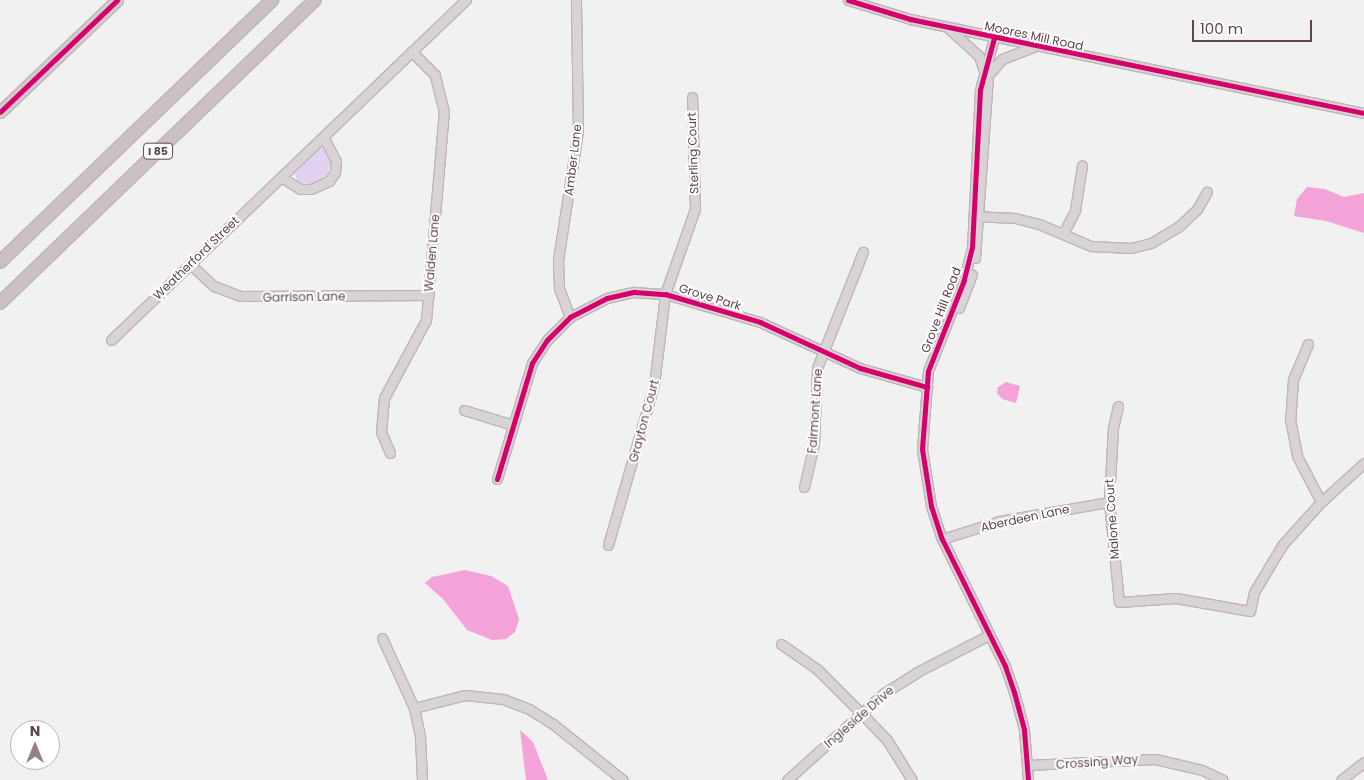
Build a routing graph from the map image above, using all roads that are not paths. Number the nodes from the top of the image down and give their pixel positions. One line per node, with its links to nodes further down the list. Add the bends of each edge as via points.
1 (272, 0): 22 (highway, I 85)
2 (315, 0): 26 (highway, I 85)
3 (466, 0): 10 (street, Weatherford Street)
4 (576, 0): 27 (street, Amber Lane, via 578,131 558,260 559,288)
5 (848, 0): 7 (street, Moores Mill Road)
6 (111, 2): 13 (main road)
7 (947, 28): 8 (street, Moores Mill Road); 11 (street, via 979,56)
8 (994, 38): 9 (street, Moores Mill Road); 11 (street, Grove Hill Road)
9 (1034, 46): 11 (street); 14 (street, Moores Mill Road)
10 (412, 52): 15 (street, Weatherford Street); 25 (street, Walden Lane, via 435,76 444,112)
11 (987, 69): 19 (street, Grove Hill Road)
12 (692, 97): 24 (street, Sterling Court, via 695,209)
13 (0, 112)
14 (1364, 113)
15 (323, 137): 17 (street, Weatherford Street); 17 (street, via 336,161 335,172 329,181 311,189 300,189)
16 (1082, 166): 20 (street, via 1075,210)
17 (281, 177): 23 (street, Weatherford Street)
18 (1207, 192): 20 (street, via 1178,227 1141,246 1101,248)
19 (977, 216): 20 (street, via 1027,220); 31 (street, Grove Hill Road, via 967,271 928,371)
20 (1063, 234)
21 (863, 252): 30 (street, Fairmont Lane)
22 (0, 262)
23 (190, 264): 25 (street, Garrison Lane, via 214,286 252,298); 28 (street, Weatherford Street)
24 (665, 294): 27 (street, Grove Park, via 634,292 607,298); 30 (street, Grove Park, via 760,322); 42 (street, Grayton Court, via 654,385)
25 (428, 295): 35 (street, Walden Lane, via 426,320 421,333 384,398 381,432)
26 (0, 303)
27 (570, 317): 34 (street, Grove Park, via 547,340 532,364)
28 (111, 340)
29 (1308, 344): 40 (street, via 1293,380 1290,428 1296,456)
30 (822, 351): 31 (street, Grove Park, via 860,368); 38 (street, Fairmont Lane, via 815,386 814,444)
31 (927, 387): 41 (street, Grove Hill Road, via 922,417 924,477)
32 (1118, 406): 39 (street, Malone Court, via 1113,427)
33 (464, 410): 34 (street)
34 (513, 425): 37 (street, Grove Park)
35 (390, 453)
36 (1364, 464): 40 (street)
37 (497, 479)
38 (804, 487)
39 (1109, 502): 40 (street, Malone Court, via 1119,602 1176,598 1250,611 1254,592 1267,568 1283,544); 41 (street, Aberdeen Lane, via 1008,519)
40 (1321, 502)
41 (942, 539): 43 (street, Grove Hill Road)
42 (608, 545)
43 (990, 635): 47 (street, Ingleside Drive, via 917,672); 49 (street, Grove Hill Road, via 1014,692)
44 (382, 638): 46 (street)
45 (781, 644): 47 (street, via 817,669)
46 (414, 708): 50 (street, via 420,737); 51 (street, via 465,695 503,699 545,719)
47 (861, 713): 52 (street, Ingleside Drive); 53 (street, via 887,740)
48 (1364, 762): 56 (street)
49 (1028, 766): 54 (street, Grove Hill Road); 55 (street, Crossing Way, via 1155,759 1202,770)
50 (422, 780)
51 (623, 780)
52 (787, 780)
53 (912, 780)
54 (1028, 780)
55 (1223, 780)
56 (1341, 780)

